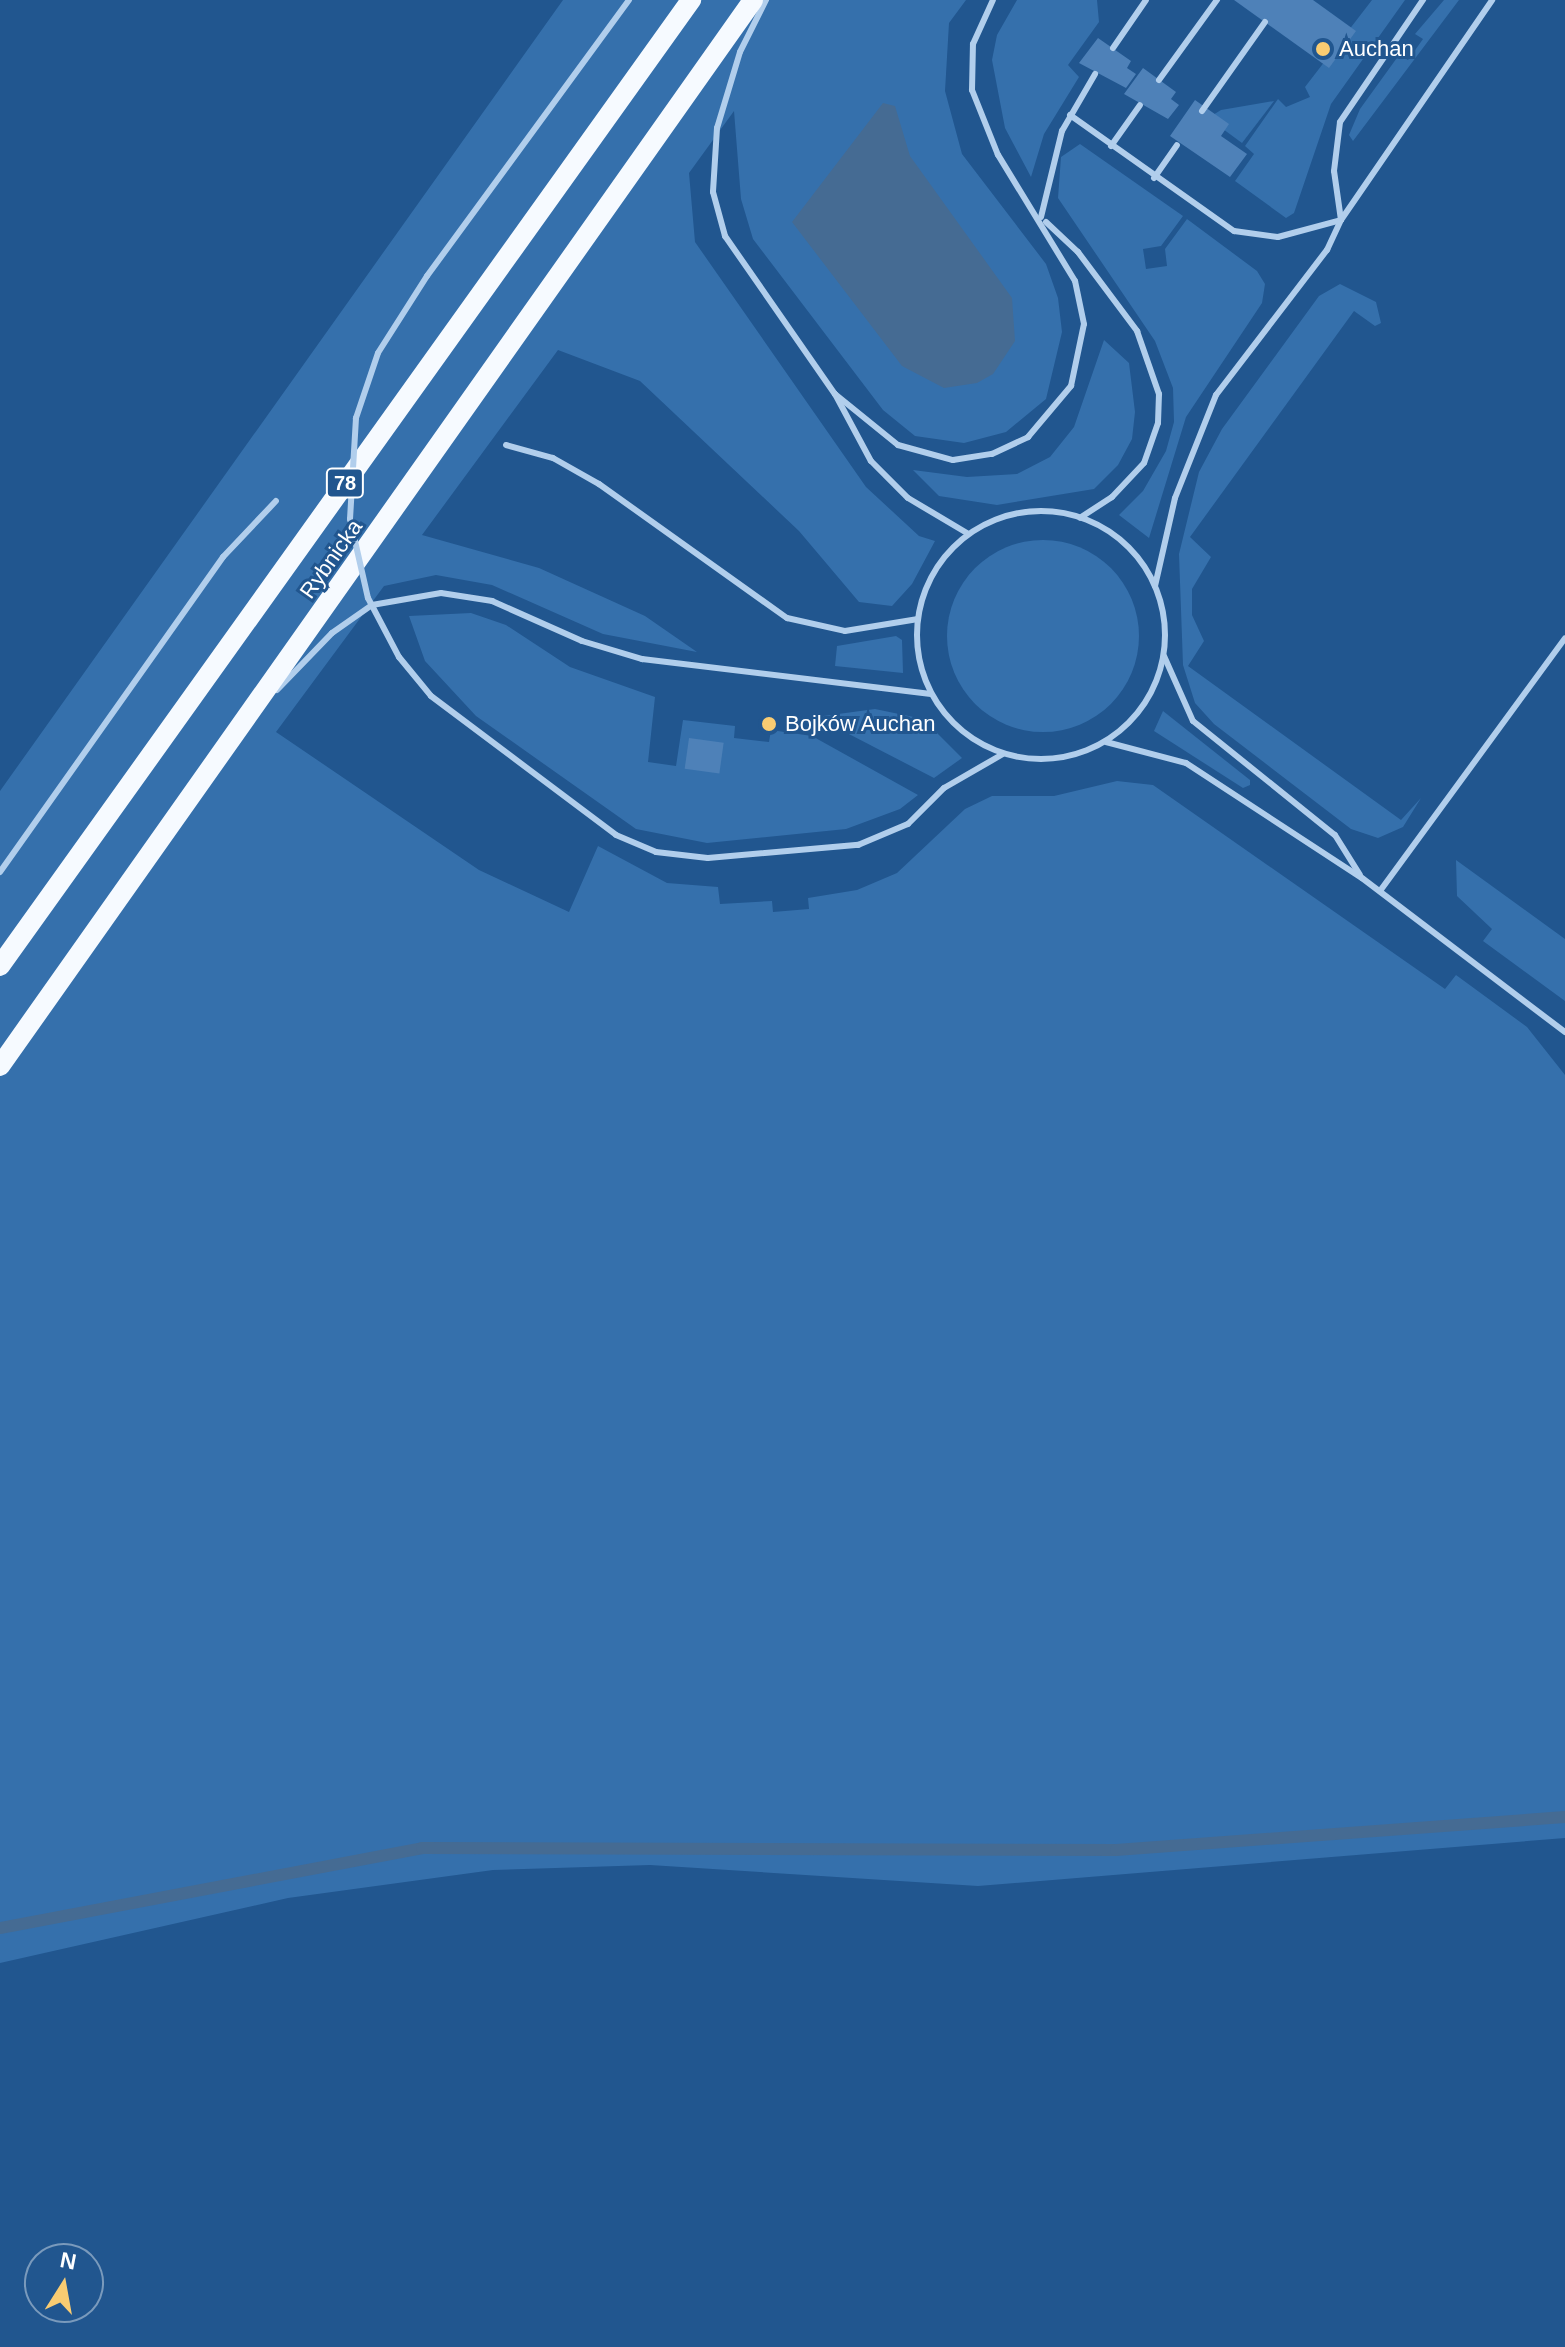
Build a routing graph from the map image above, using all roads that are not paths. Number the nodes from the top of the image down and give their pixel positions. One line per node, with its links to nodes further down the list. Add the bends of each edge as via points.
1 (629, 0): 34 (lane, bridge, via 427,276 378,353 356,418 350,519 368,598 399,657 431,696 616,835 656,852 708,858 858,845 908,824 944,788)
2 (691, 0): 38 (main road, Rybnicka / 78)
3 (753, 0): 32 (main road, Rybnicka / 78)
4 (766, 0): 22 (lane, via 721,107 713,192 736,256)
5 (993, 0): 20 (lane, via 973,44 972,90 998,155)
6 (1146, 0): 11 (lane)
7 (1217, 0): 13 (lane)
8 (1423, 0): 21 (lane, via 1340,122 1334,171)
9 (1492, 0): 21 (lane)
10 (1265, 22): 15 (lane)
11 (1113, 48)
12 (1095, 74): 16 (lane)
13 (1159, 80)
14 (1140, 105): 18 (lane)
15 (1202, 111)
16 (1070, 115): 18 (lane); 20 (lane)
17 (1177, 145): 19 (lane)
18 (1111, 146): 19 (lane)
19 (1154, 178): 21 (lane, via 1215,222 1254,236 1303,233)
20 (1041, 217): 22 (lane, via 1075,281 1084,324 1071,386 1044,424 992,454 932,457 884,437); 25 (lane, via 1078,252 1137,331 1157,380 1158,423 1144,463 1112,497)
21 (1341, 220): 27 (lane, via 1327,250 1204,419 1175,498)
22 (835, 394): 26 (lane, via 882,474 908,498)
23 (506, 445): 28 (lane, via 553,458 599,484 787,618 845,631)
24 (276, 501): 35 (lane, via 223,557)
25 (1080, 518): 26 (lane, via 1027,512); 27 (lane, via 1111,533)
26 (967, 533): 28 (lane, via 928,584)
27 (1155, 586): 30 (lane, via 1165,621)
28 (918, 619): 31 (lane, via 918,658)
29 (1565, 638): 37 (lane)
30 (1164, 656): 33 (lane, via 1139,710); 36 (lane, via 1193,721 1335,835)
31 (931, 694): 32 (lane, via 651,661 597,647 492,601 422,593 389,598 356,615); 34 (lane, via 974,740)
32 (240, 731): 40 (main road, Rybnicka / 78)
33 (1105, 742): 34 (lane, via 1073,755 1037,760); 36 (lane, via 1186,763)
34 (1003, 754)
35 (0, 872)
36 (1362, 878): 37 (lane)
37 (1380, 891): 39 (lane)
38 (0, 966)
39 (1565, 1032)
40 (0, 1066)

